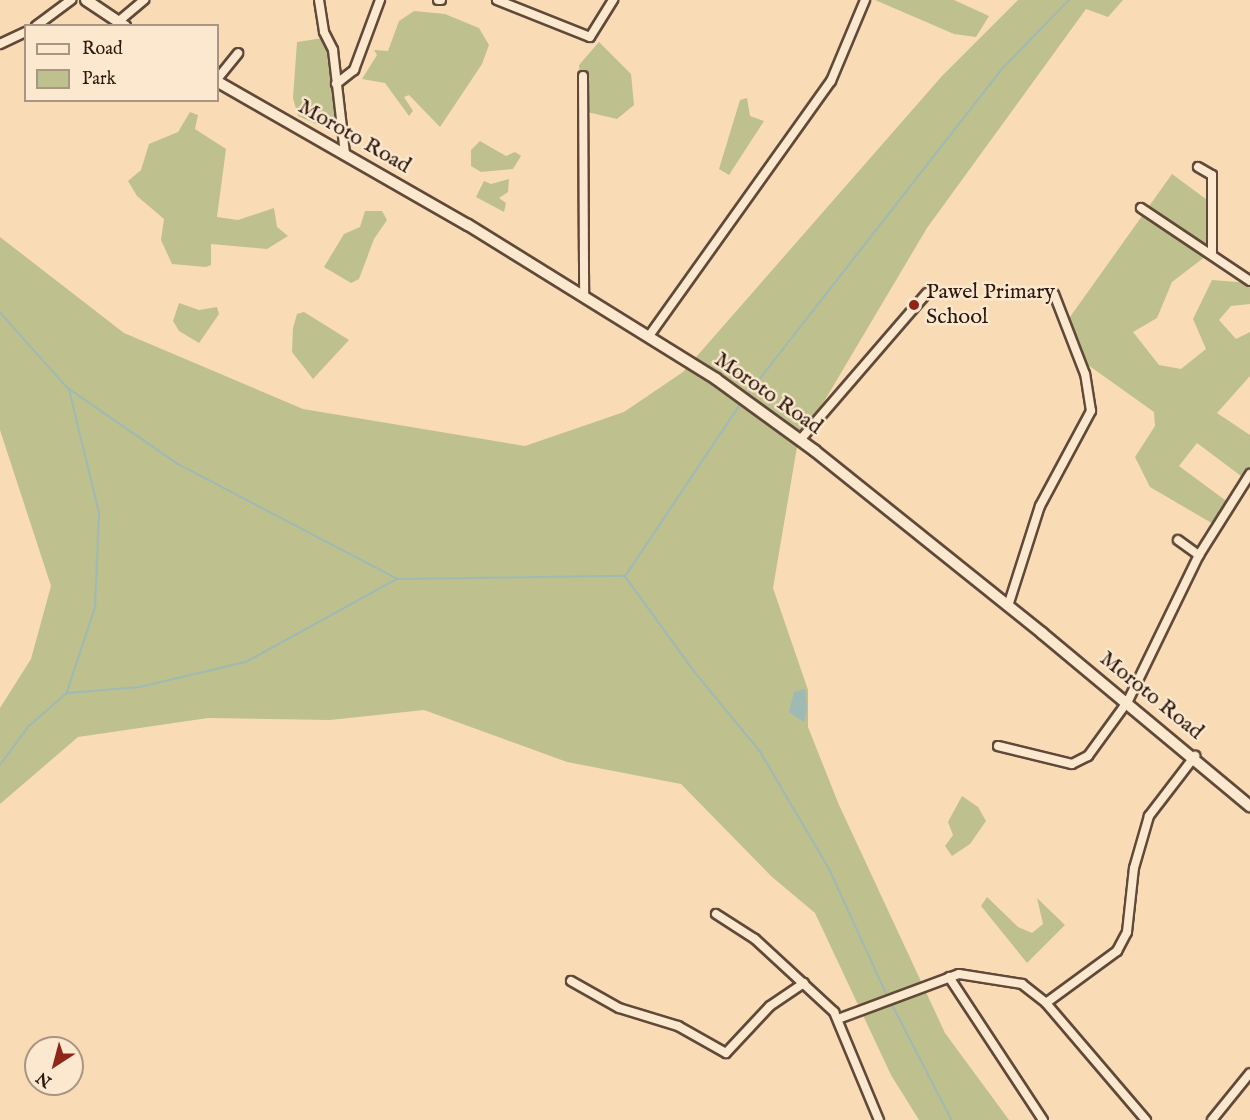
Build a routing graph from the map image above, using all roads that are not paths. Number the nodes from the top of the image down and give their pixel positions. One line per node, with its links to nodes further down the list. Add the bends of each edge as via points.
1 (70, 0): 10 (street)
2 (86, 0): 9 (main road)
3 (144, 0): 9 (street)
4 (319, 0): 17 (street, via 324,32 333,50)
5 (380, 0): 17 (street, via 354,70)
6 (497, 0): 7 (street, via 590,37)
7 (613, 0)
8 (865, 0): 26 (street, via 831,81)
9 (122, 23)
10 (39, 24)
11 (24, 33): 12 (street)
12 (0, 44)
13 (238, 53): 15 (street)
14 (583, 76): 25 (street)
15 (219, 79)
16 (219, 81): 18 (main road, Moroto Road)
17 (336, 84): 18 (street)
18 (345, 153): 25 (main road, Moroto Road)
19 (1198, 167): 21 (street, via 1212,175)
20 (1141, 208): 21 (street, via 1185,240)
21 (1212, 252): 22 (street)
22 (1250, 281)
23 (927, 293): 27 (street)
24 (1054, 294): 31 (street, via 1085,374 1091,411 1040,506 1014,576)
25 (584, 296): 26 (main road, Moroto Road)
26 (648, 336): 27 (main road, Moroto Road)
27 (800, 440): 31 (main road, Moroto Road)
28 (1250, 474): 30 (street)
29 (1178, 540): 30 (street)
30 (1199, 555): 32 (street)
31 (1008, 606): 32 (main road, Moroto Road)
32 (1128, 701): 33 (street, via 1077,764); 34 (main road, Moroto Road)
33 (998, 746)
34 (1195, 756): 35 (main road, Moroto Road); 40 (street, via 1149,816 1134,868 1123,942)
35 (1250, 806)
36 (716, 914): 39 (street, via 755,939)
37 (949, 977): 40 (street, via 967,975 1022,984); 41 (street); 44 (street)
38 (571, 981): 39 (street, via 619,1008 678,1026 726,1053 770,1006)
39 (804, 983): 41 (street)
40 (1046, 1003): 45 (street)
41 (838, 1019): 43 (street)
42 (1250, 1072): 46 (street)
43 (879, 1120)
44 (1043, 1120)
45 (1146, 1120)
46 (1212, 1120)

